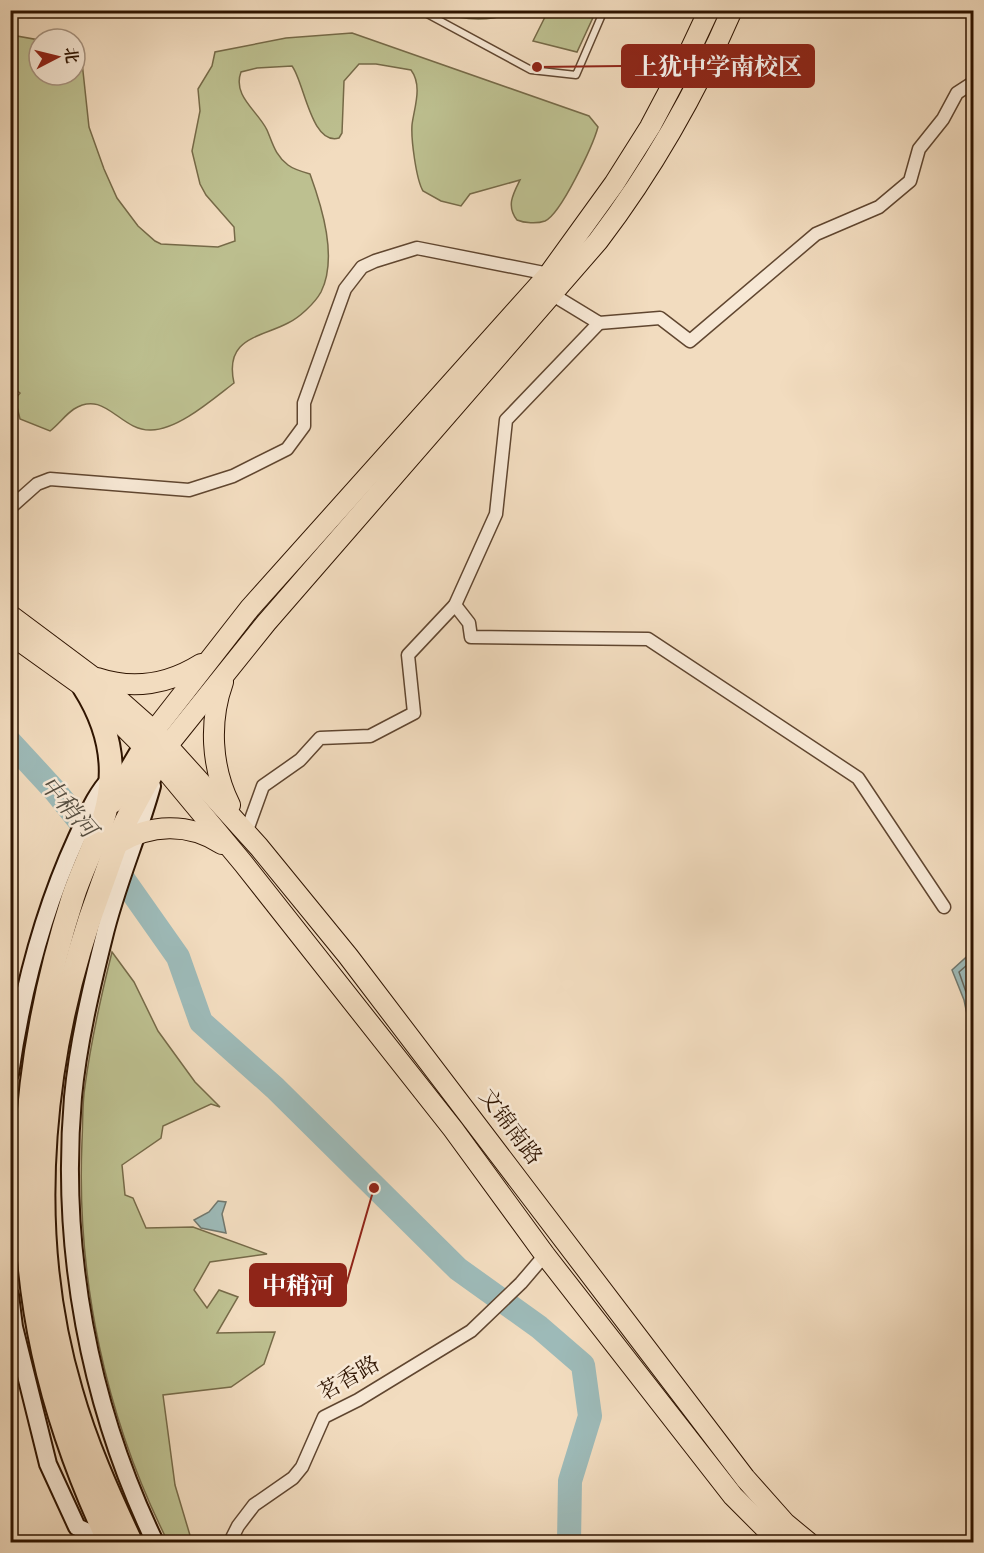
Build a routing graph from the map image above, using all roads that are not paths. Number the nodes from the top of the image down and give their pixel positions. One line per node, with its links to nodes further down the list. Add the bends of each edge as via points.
1 (420, 10): 2 (lane, via 531,70 576,75)
2 (604, 10)
3 (709, 10): 6 (main road, via 650,127)
4 (732, 10): 7 (main road, via 703,76 631,197)
5 (974, 82): 8 (street, via 957,93 943,119 919,149 910,181 879,207 816,234 690,341 660,318)
6 (549, 274): 9 (street, via 417,248 375,261 362,267 345,289 304,403 304,426 287,449 233,476 189,490 50,479 37,484); 13 (main road)
7 (553, 295): 8 (street); 14 (main road)
8 (599, 323): 10 (street, via 506,420 496,514)
9 (10, 508)
10 (455, 605): 19 (street, via 408,655 414,713 369,736 320,738 300,760 263,786); 21 (street, via 469,623 471,637 648,639 858,778)
11 (10, 615): 15 (main road)
12 (10, 634): 15 (main road)
13 (214, 653): 15 (main road, via 189,671 161,682); 16 (main road)
14 (225, 674): 16 (main road); 19 (main road, via 214,728 216,765 227,800)
15 (89, 682): 16 (main road); 17 (highway, via 110,756)
16 (156, 746): 17 (street); 18 (highway); 19 (main road, 文锦南路); 20 (main road, 文锦南路)
17 (105, 784): 18 (highway); 22 (street, via 58,878)
18 (125, 830): 20 (main road, via 167,828 198,832 225,846); 26 (highway, via 74,897 56,960 33,1072 27,1151 27,1232 33,1306 51,1390 75,1468); 27 (highway, via 75,965 51,1070 44,1155 45,1233 53,1305 70,1390 94,1461); 28 (street, via 73,1096 70,1168 80,1314 111,1437)
19 (246, 833): 31 (main road, 文锦南路, via 348,956 745,1478 785,1523)
20 (243, 863): 24 (main road, 文锦南路, via 453,1129)
21 (944, 907)
22 (16, 1009): 23 (street)
23 (11, 1066)
24 (545, 1255): 29 (street, 茗香路, via 471,1331 324,1417 302,1467 293,1478 254,1505); 30 (main road, 文锦南路, via 733,1496)
25 (10, 1295): 26 (street, via 14,1327 48,1464 77,1527)
26 (106, 1541)
27 (131, 1542)
28 (155, 1542)
29 (230, 1542)
30 (779, 1542)
31 (808, 1542)

